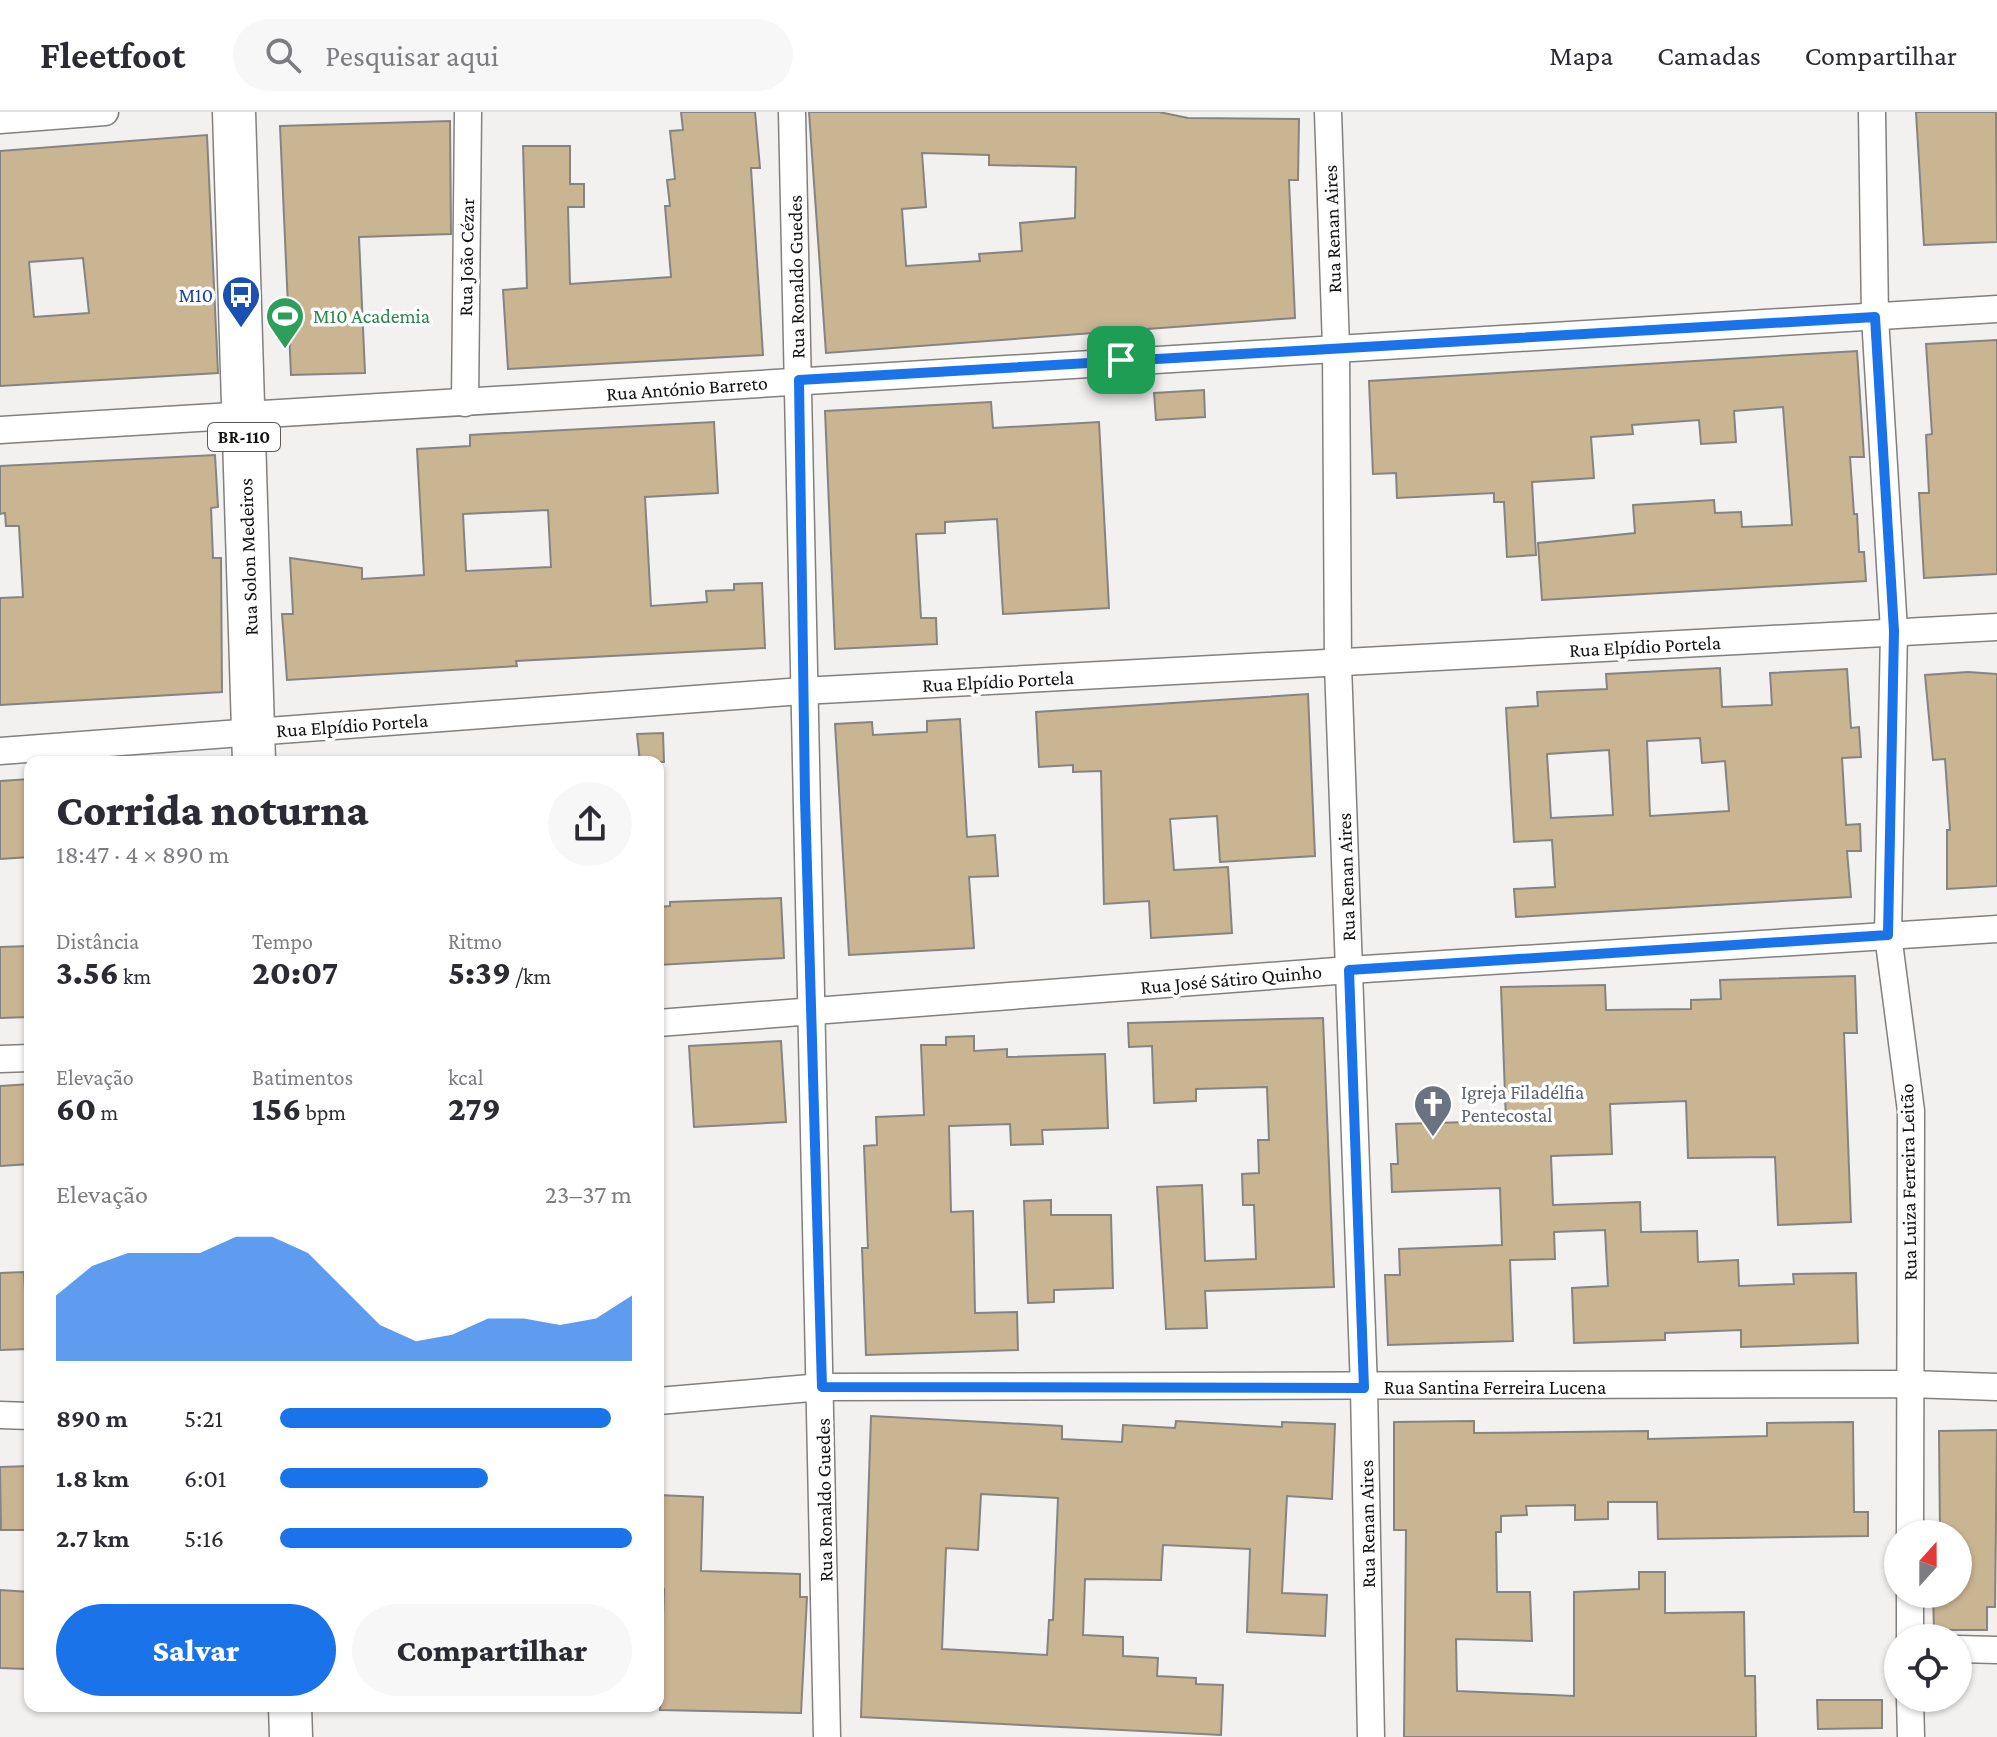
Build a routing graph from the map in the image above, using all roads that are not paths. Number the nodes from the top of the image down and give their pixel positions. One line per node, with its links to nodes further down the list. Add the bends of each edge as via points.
1 (105, 112): 7 (street)
2 (234, 112): 13 (main road, Rua Solon Medeiros / BR-110)
3 (468, 112): 12 (street, Rua João Cézar)
4 (792, 112): 11 (street, Rua Ronaldo Guedes)
5 (1328, 112): 10 (street, Rua Renan Aires)
6 (1872, 112): 9 (street, Rua Luiza Ferreira Leitão)
7 (0, 120)
8 (1997, 309): 9 (street, Rua António Barreto)
9 (1875, 317): 10 (street, Rua António Barreto); 16 (street, Rua Luiza Ferreira Leitão)
10 (1336, 347): 11 (street, Rua António Barreto); 17 (street, Rua Renan Aires)
11 (799, 380): 12 (street, Rua António Barreto); 18 (street, Rua Ronaldo Guedes)
12 (465, 403): 13 (street, Rua António Barreto)
13 (243, 415): 14 (street, Rua António Barreto); 19 (main road, Rua Solon Medeiros / BR-110)
14 (0, 430)
15 (1997, 627): 16 (street, Rua Elpídio Portela)
16 (1894, 631): 17 (street, Rua Elpídio Portela); 22 (street, Rua Luiza Ferreira Leitão)
17 (1338, 665): 18 (street, Rua Elpídio Portela); 23 (street, Rua Renan Aires)
18 (802, 691): 19 (street, Rua Elpídio Portela); 24 (street, Rua Ronaldo Guedes)
19 (254, 747): 20 (street, Rua Elpídio Portela)
20 (0, 751)
21 (1997, 929): 22 (street, Rua José Sátiro Quinho)
22 (1888, 935): 23 (street, Rua José Sátiro Quinho); 28 (street, Rua Luiza Ferreira Leitão, via 1911,1111)
23 (1349, 970): 24 (street, Rua José Sátiro Quinho); 31 (street, Rua Renan Aires)
24 (810, 1012): 25 (street, Rua José Sátiro Quinho); 29 (street, Rua Ronaldo Guedes)
25 (664, 1023)
26 (24, 1058): 27 (street)
27 (0, 1059)
28 (1910, 1384): 30 (street, Rua Santina Ferreira Lucena); 31 (street, Rua Santina Ferreira Lucena); 35 (street, Rua Luiza Ferreira Leitão)
29 (822, 1387): 31 (street, Rua Santina Ferreira Lucena); 32 (street, Rua Santina Ferreira Lucena); 41 (street, Rua Ronaldo Guedes)
30 (1997, 1387)
31 (1364, 1388): 42 (street, Rua Renan Aires)
32 (664, 1400)
33 (0, 1415): 34 (street)
34 (24, 1416)
35 (1910, 1520)
36 (1972, 1649): 37 (street)
37 (1997, 1650)
38 (290, 1712): 40 (main road)
39 (1910, 1712): 43 (street)
40 (291, 1737)
41 (827, 1737)
42 (1371, 1737)
43 (1911, 1737)

